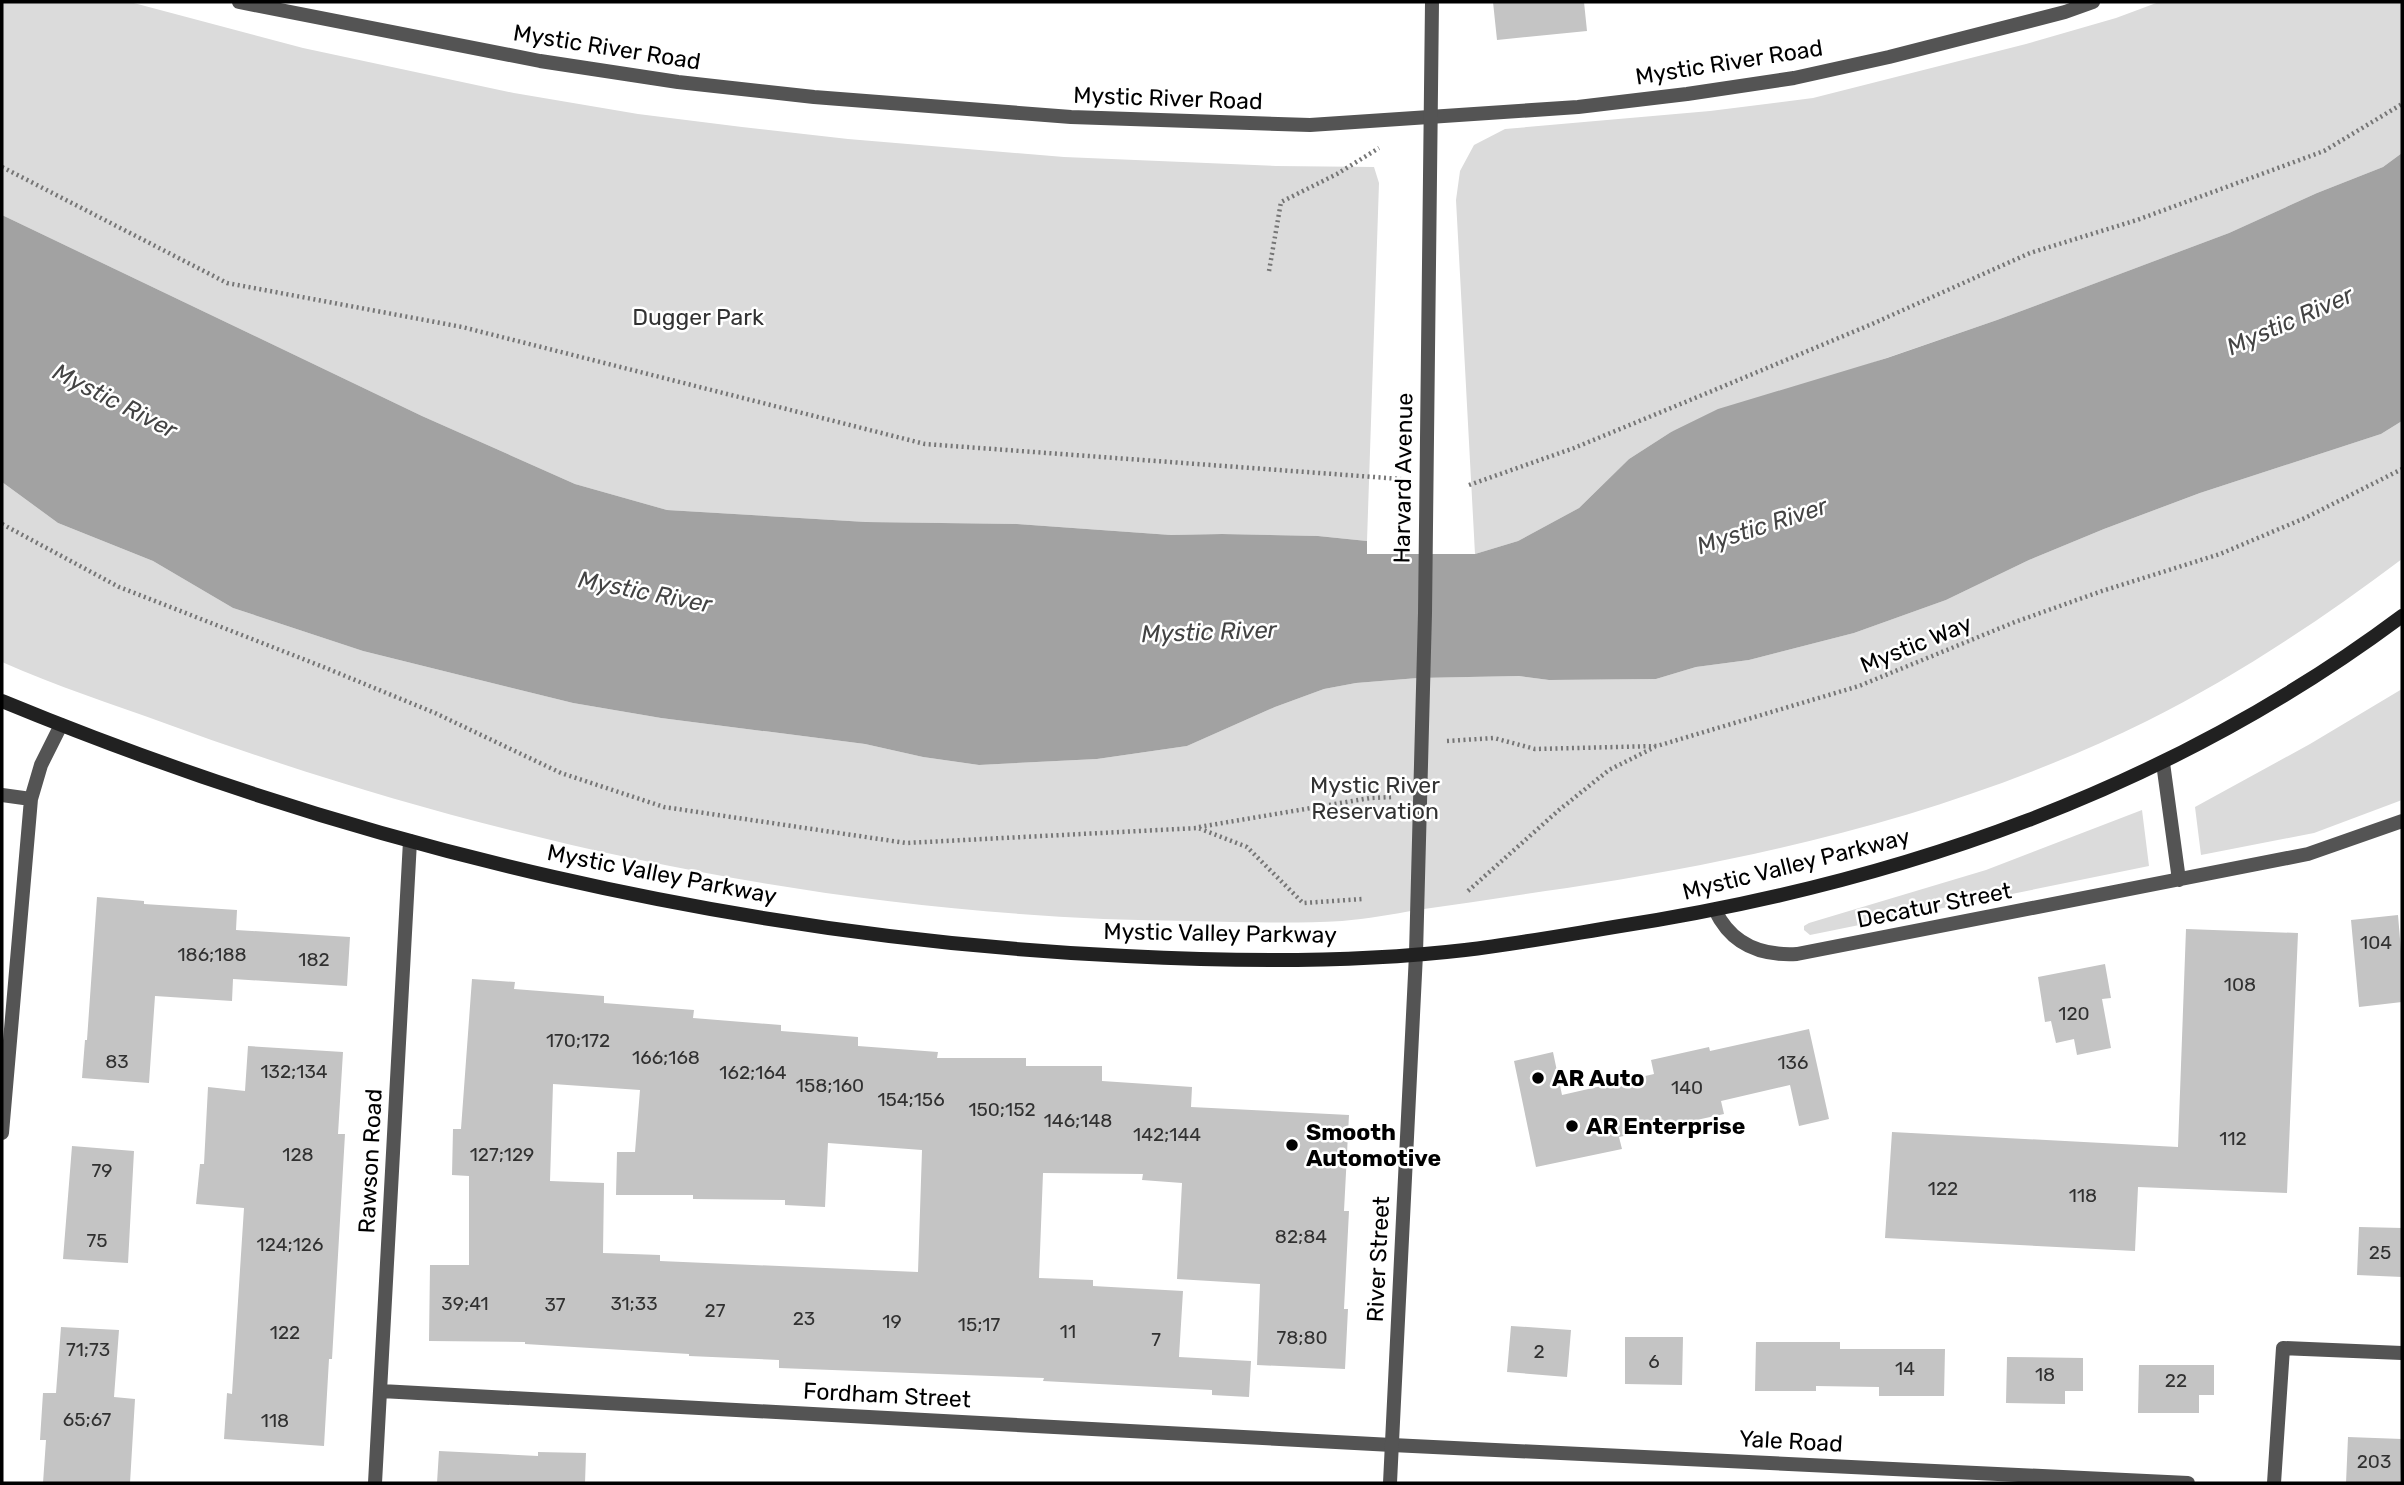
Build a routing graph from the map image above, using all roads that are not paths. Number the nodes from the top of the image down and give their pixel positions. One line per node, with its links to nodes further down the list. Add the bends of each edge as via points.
1 (239, 2): 4 (street, Mystic River Road, via 540,61 814,97 1190,123 1310,125)
2 (1432, 2): 4 (street, Harvard Avenue)
3 (2093, 2): 4 (street, Mystic River Road, via 1794,78 1578,107)
4 (1430, 117): 15 (street, Harvard Avenue)
5 (2402, 616): 8 (main road, Mystic Valley Parkway, via 2304,682)
6 (2, 701): 7 (main road, Mystic Valley Parkway)
7 (61, 725): 10 (street, via 41,765); 12 (main road, Mystic Valley Parkway, via 289,805)
8 (2163, 763): 13 (street); 14 (main road, Mystic Valley Parkway, via 2065,807 1939,852)
9 (2, 795): 10 (street)
10 (31, 799): 16 (street)
11 (2402, 821): 13 (street, Decatur Street, via 2322,850)
12 (410, 841): 15 (main road, Mystic Valley Parkway, via 690,904 922,942 1220,961); 18 (street, Rawson Road)
13 (2179, 880): 14 (street, Decatur Street, via 1797,954 1768,953 1749,946 1733,935)
14 (1715, 910): 15 (main road, Mystic Valley Parkway)
15 (1416, 954): 19 (street, River Street)
16 (2, 1133)
17 (2402, 1353): 23 (street, via 2283,1348)
18 (380, 1391): 19 (street, Fordham Street); 20 (street, Rawson Road)
19 (1392, 1445): 21 (street, River Street); 22 (street, Yale Road)
20 (375, 1483)
21 (1390, 1483)
22 (2188, 1483)
23 (2274, 1483)

